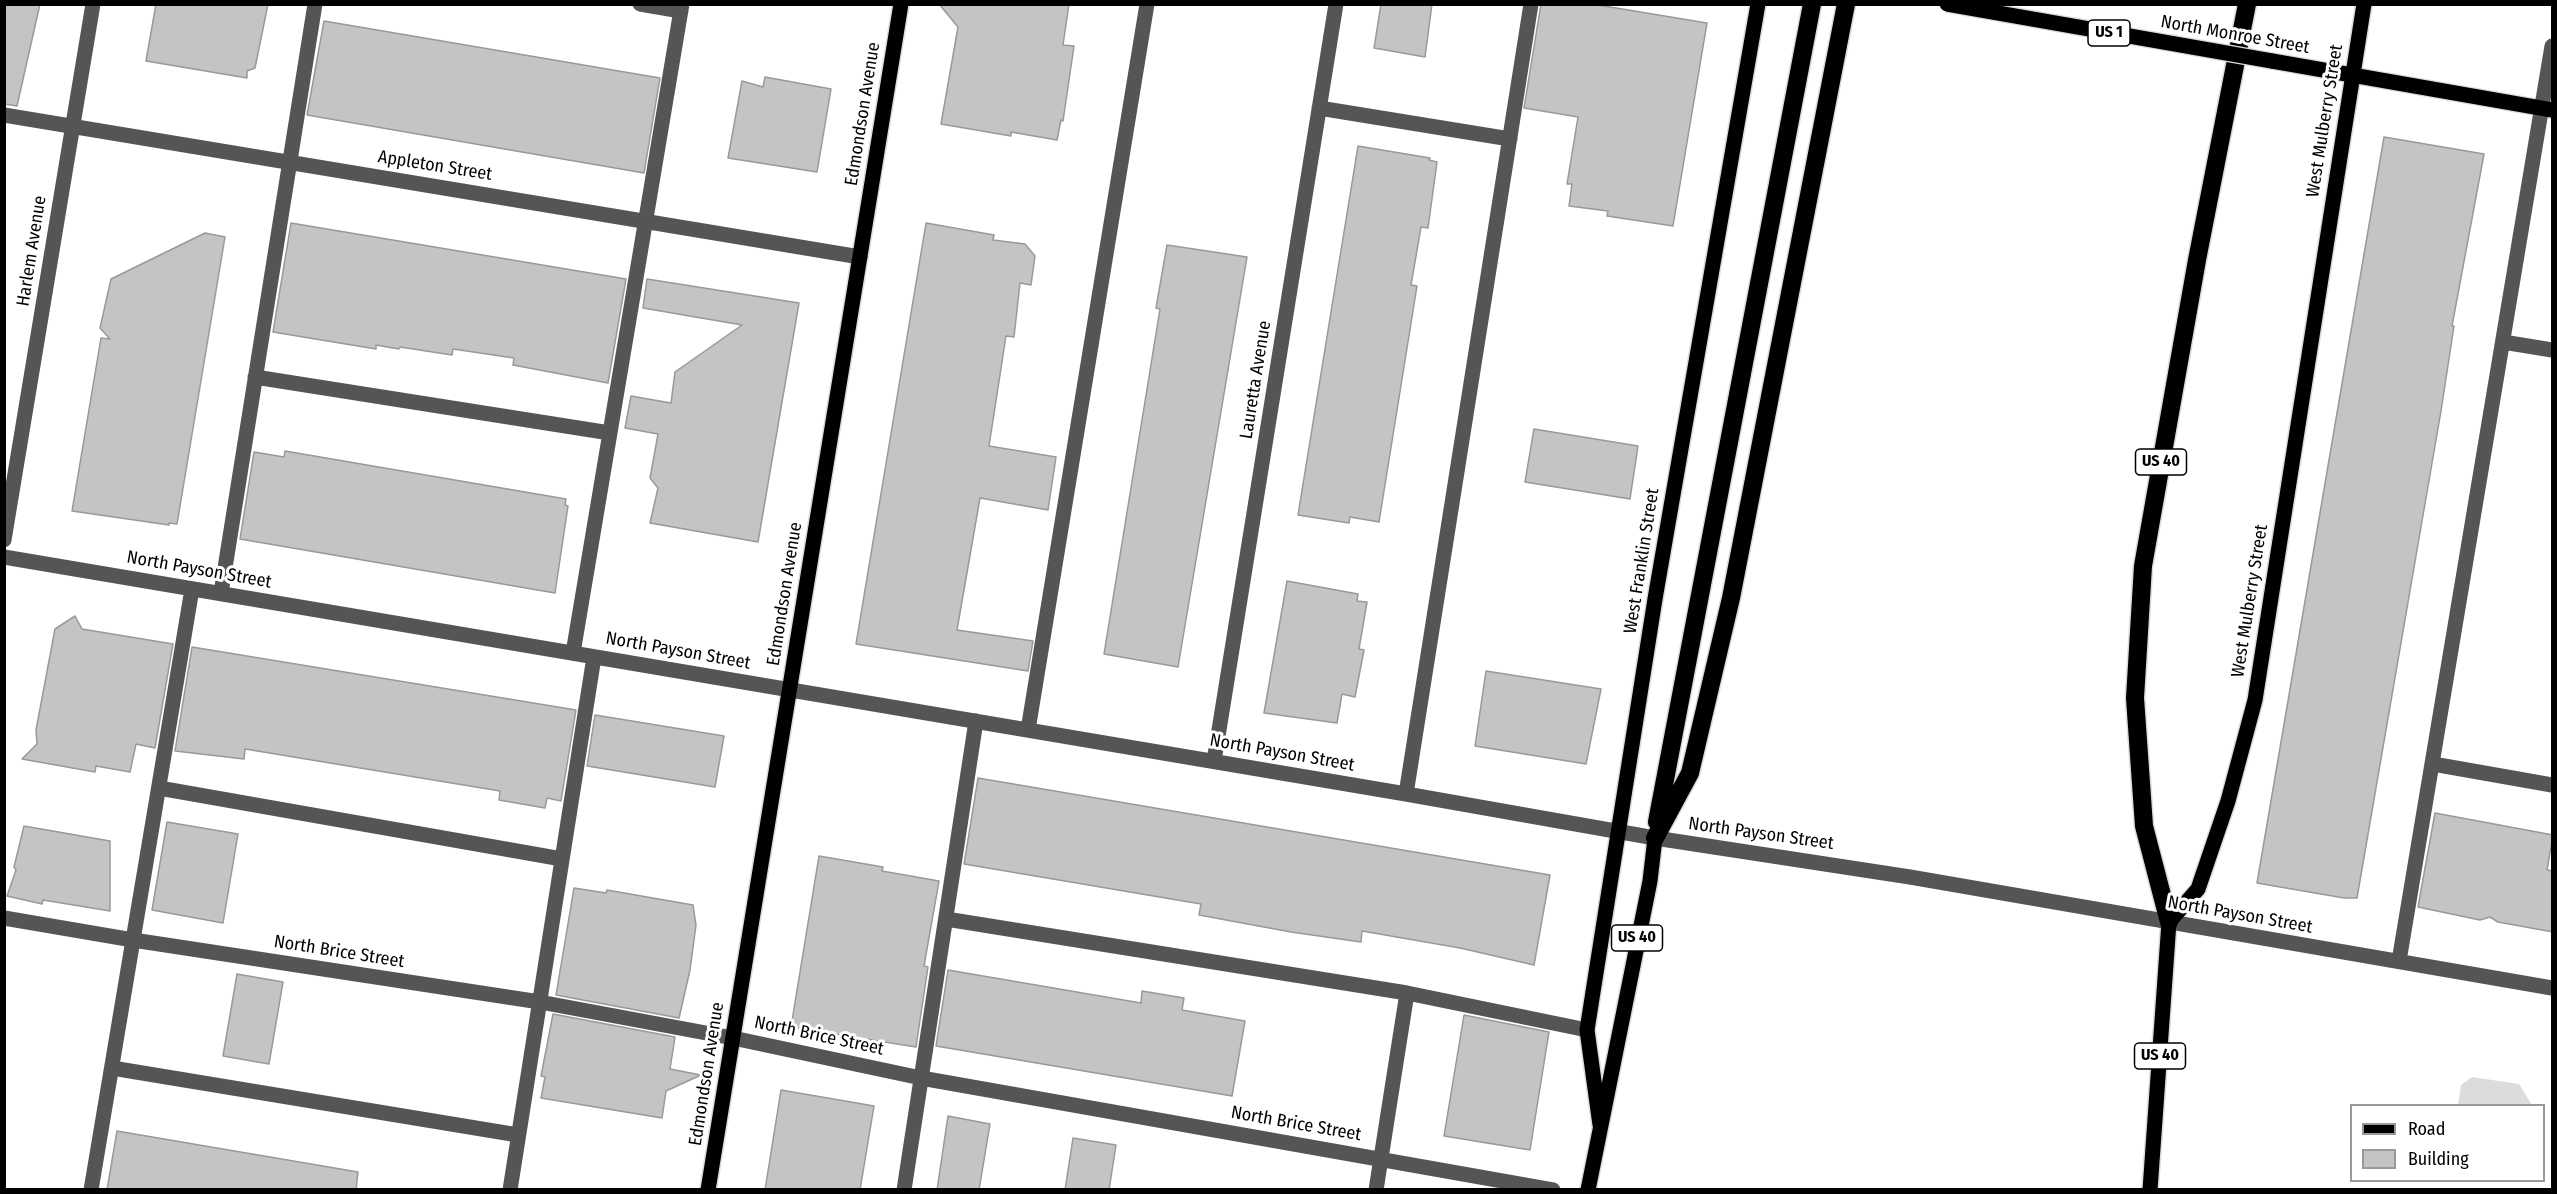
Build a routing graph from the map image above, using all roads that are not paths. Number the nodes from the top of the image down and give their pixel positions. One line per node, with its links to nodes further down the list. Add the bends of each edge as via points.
1 (93, 4): 20 (street, Harlem Avenue)
2 (315, 4): 22 (street)
3 (640, 4): 14 (street)
4 (901, 4): 24 (main road, Edmondson Avenue)
5 (1147, 4): 37 (street)
6 (1336, 4): 17 (street, Lauretta Avenue)
7 (1531, 4): 21 (street)
8 (1758, 4): 43 (main road, West Franklin Street)
9 (1812, 4): 44 (highway, US 40)
10 (1846, 4): 44 (highway, via 1721,642 1690,772)
11 (1947, 4): 16 (main road, North Monroe Street / US 1, bridge)
12 (2247, 4): 48 (highway, US 40, via 2143,566 2135,698 2144,826)
13 (2364, 4): 16 (main road, West Mulberry Street)
14 (682, 8): 23 (street)
15 (2553, 46): 18 (street)
16 (2353, 75): 18 (main road, North Monroe Street / US 1); 48 (main road, West Mulberry Street, via 2254,700 2228,801 2198,889)
17 (1320, 108): 21 (street); 38 (street, Lauretta Avenue)
18 (2548, 109): 25 (street)
19 (4, 115): 20 (street, Appleton Street)
20 (73, 126): 22 (street, Appleton Street); 29 (street, Harlem Avenue)
21 (1510, 139): 42 (street)
22 (290, 162): 23 (street, Appleton Street); 27 (street)
23 (646, 221): 24 (street, Appleton Street); 28 (street)
24 (860, 257): 35 (main road, Edmondson Avenue)
25 (2503, 342): 26 (street); 39 (street)
26 (2553, 350)
27 (255, 377): 28 (street); 32 (street)
28 (610, 433): 33 (street)
29 (4, 540)
30 (4, 557): 31 (street, North Payson Street)
31 (192, 589): 32 (street, North Payson Street); 41 (street)
32 (220, 593): 33 (street, North Payson Street)
33 (573, 653): 34 (street, North Payson Street)
34 (594, 657): 35 (street, North Payson Street); 45 (street)
35 (789, 690): 36 (street, North Payson Street); 55 (main road, Edmondson Avenue)
36 (976, 721): 37 (street, North Payson Street); 47 (street)
37 (1028, 730): 38 (street, North Payson Street)
38 (1214, 761): 42 (street, North Payson Street)
39 (2433, 764): 40 (street); 50 (street)
40 (2553, 785)
41 (159, 788): 45 (street); 49 (street)
42 (1406, 794): 43 (street, North Payson Street)
43 (1619, 831): 44 (street, North Payson Street); 54 (main road, West Franklin Street)
44 (1655, 838): 48 (street, North Payson Street); 58 (main road, West Franklin Street / US 40, via 1650,881)
45 (562, 859): 53 (street)
46 (4, 918): 49 (street, North Brice Street)
47 (946, 919): 52 (street); 57 (street)
48 (2169, 922): 50 (street, North Payson Street); 68 (main road, US 40)
49 (133, 940): 53 (street, North Brice Street); 56 (street)
50 (2399, 962): 51 (street, North Payson Street)
51 (2553, 988)
52 (1407, 993): 54 (street); 60 (street)
53 (540, 1002): 55 (street, North Brice Street); 59 (street)
54 (1587, 1030): 58 (main road, West Franklin Street)
55 (733, 1038): 57 (street, North Brice Street); 63 (main road, Edmondson Avenue)
56 (112, 1068): 59 (street); 61 (street)
57 (921, 1078): 60 (street, North Brice Street); 64 (street)
58 (1600, 1125): 67 (main road, West Franklin Street / US 40)
59 (518, 1134): 62 (street)
60 (1381, 1158): 65 (street); 66 (street, North Brice Street)
61 (91, 1190)
62 (510, 1190)
63 (708, 1190)
64 (904, 1190)
65 (1376, 1190)
66 (1553, 1190)
67 (1588, 1190)
68 (2151, 1190)

